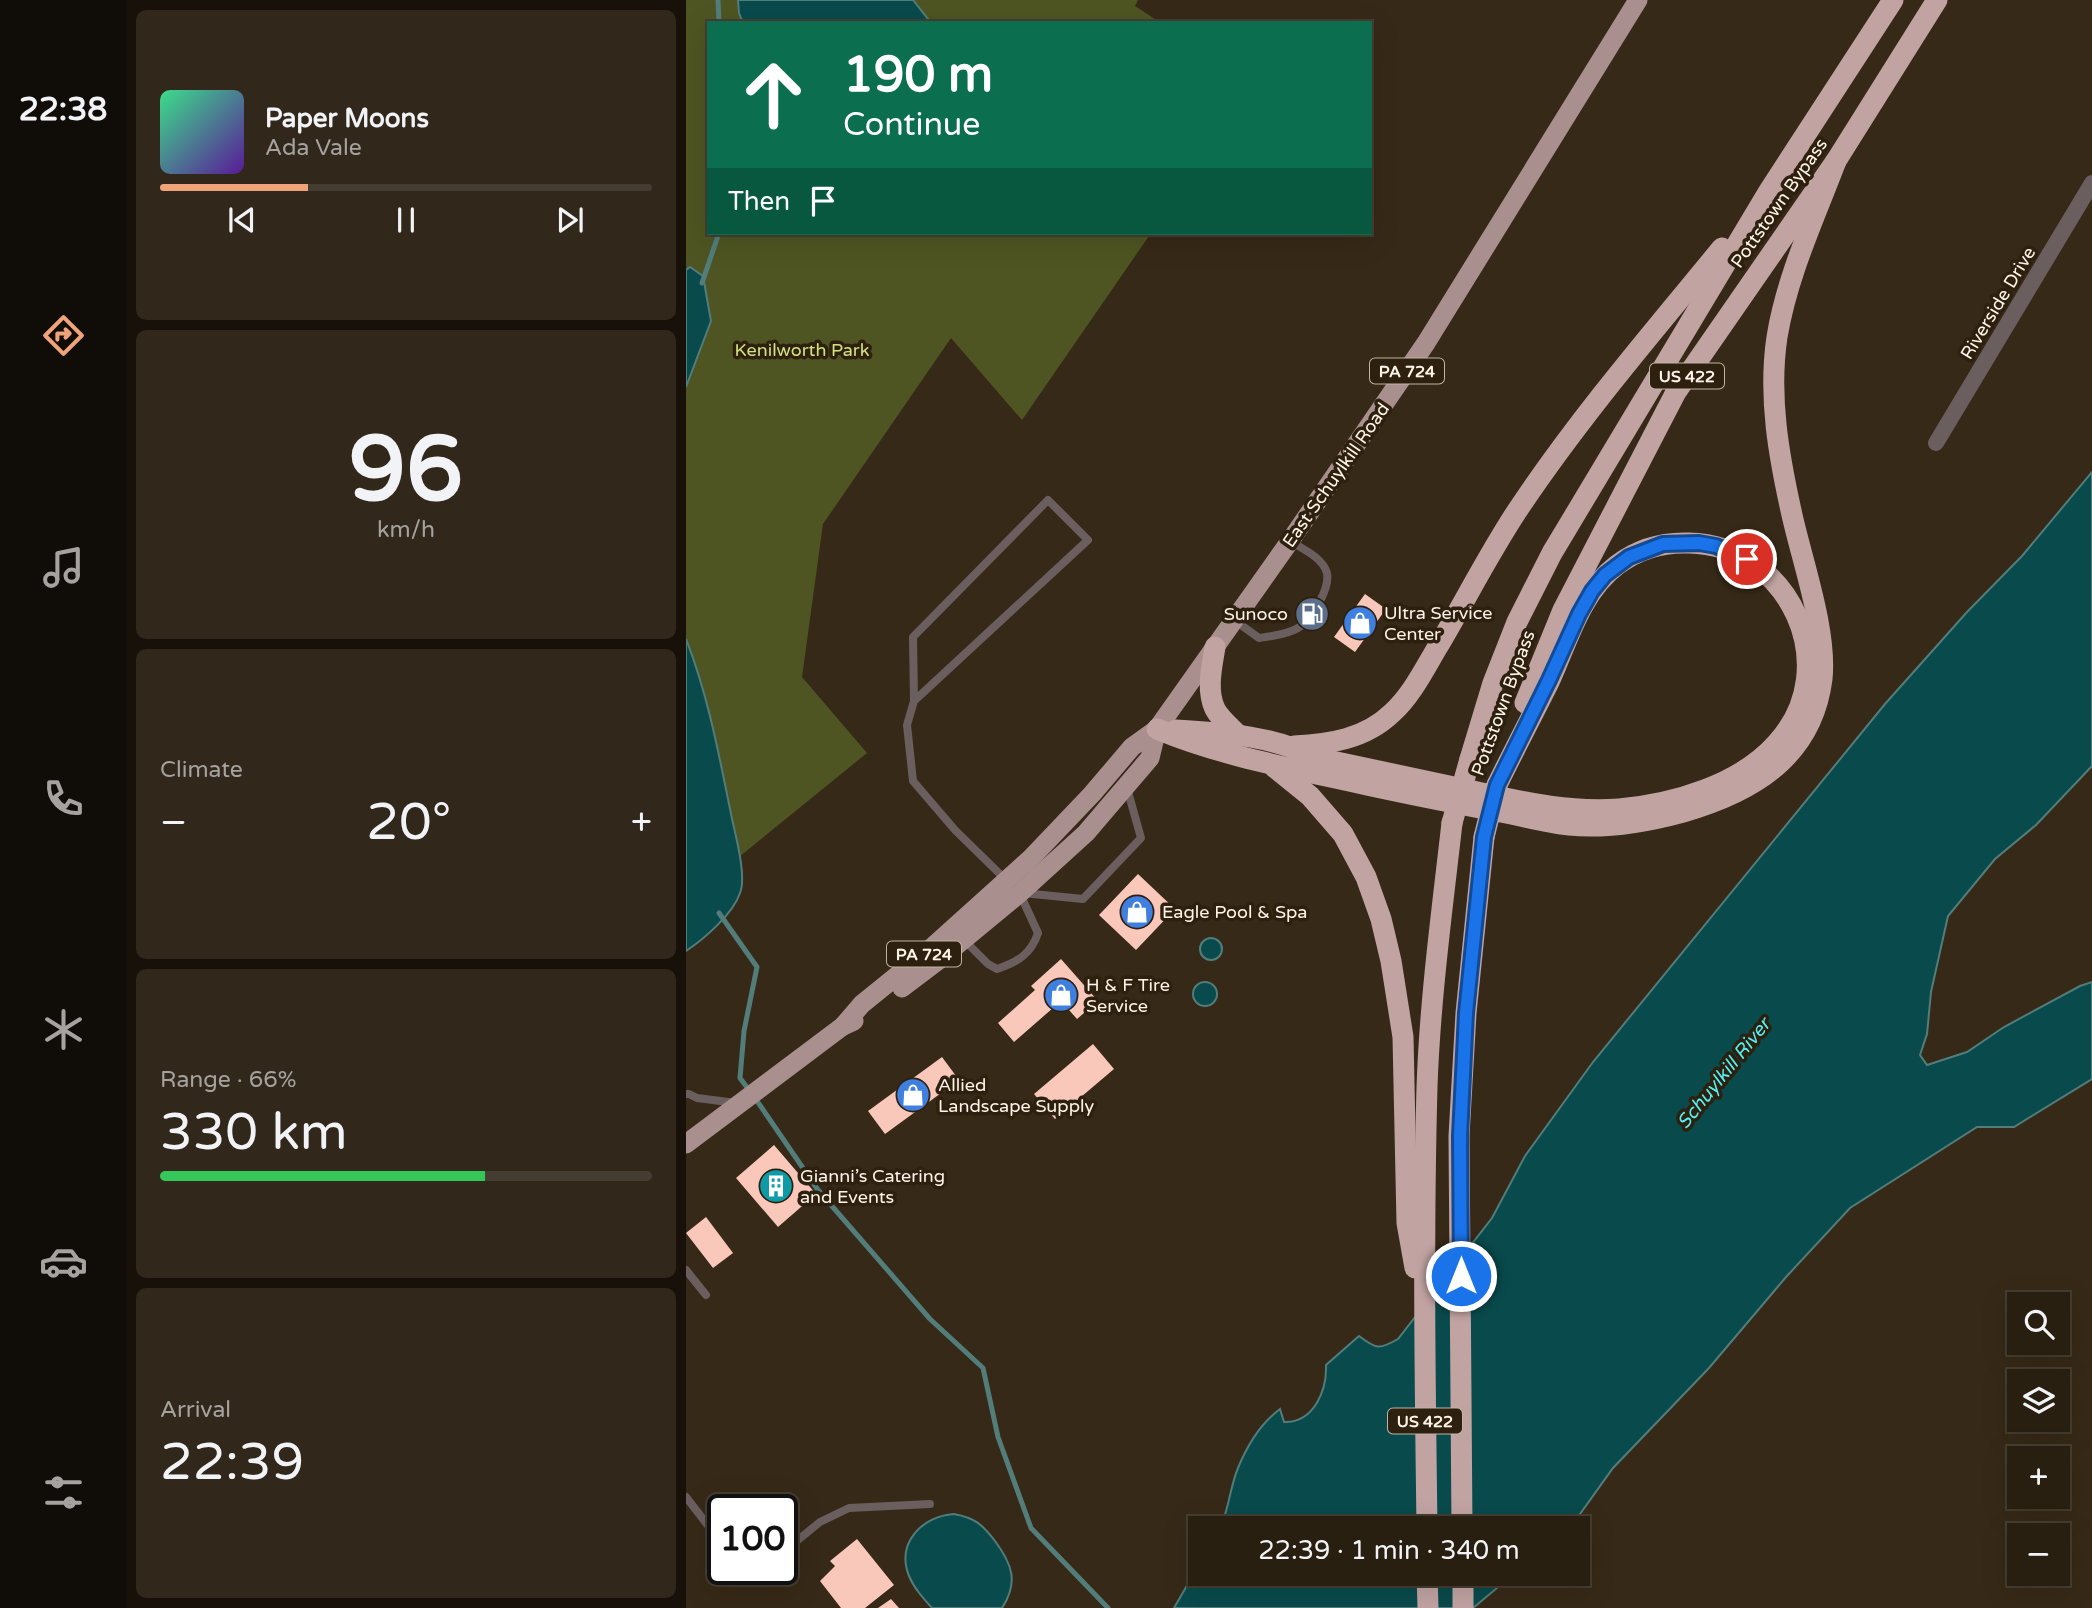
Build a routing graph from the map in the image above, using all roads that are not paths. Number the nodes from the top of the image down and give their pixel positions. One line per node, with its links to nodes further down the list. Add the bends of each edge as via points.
1 (1638, 0): 8 (main road, East Schuylkill Road / PA 724, via 1426,343)
2 (1894, 0): 6 (highway, Pottstown Bypass / US 422)
3 (1937, 0): 4 (highway, Pottstown Bypass / US 422)
4 (1836, 161): 15 (highway, via 1795,267 1774,358 1780,456 1823,661 1818,702 1810,723 1784,759 1754,783 1701,807 1639,822 1587,826 1426,798); 16 (highway, Pottstown Bypass / US 422, via 1676,392 1563,610)
5 (2092, 183): 7 (street, Riverside Drive)
6 (1769, 191): 14 (highway, via 1562,448 1517,512 1401,704 1378,725 1350,738); 25 (highway, Pottstown Bypass / US 422, bridge, via 1552,553 1517,622 1469,759 1452,823 1433,992)
7 (1936, 443)
8 (1290, 541): 9 (main road, East Schuylkill Road / PA 724); 9 (lane, via 1320,561 1327,574 1324,597 1301,626 1279,635 1259,638)
9 (1234, 620): 10 (main road, East Schuylkill Road / PA 724)
10 (1214, 647): 12 (main road, East Schuylkill Road / PA 724); 13 (highway, via 1210,685 1215,709)
11 (914, 701): 11 (lane, via 1088,540 1048,500 913,637); 18 (lane, via 907,725 913,781)
12 (1157, 729): 13 (highway); 15 (highway); 17 (main road, East Schuylkill Road / PA 724, via 1150,758); 18 (main road, East Schuylkill Road / PA 724, via 1132,747)
13 (1238, 735): 14 (highway)
14 (1292, 746): 16 (highway, via 1313,757 1547,807 1619,809 1676,798 1741,772 1778,742 1793,719 1807,659 1792,604 1761,569 1716,546 1663,544 1629,557 1605,575 1582,608)
15 (1269, 763): 25 (highway, via 1310,796 1339,828 1366,877 1381,919 1403,1037 1407,1223)
16 (1497, 785): 29 (highway, Pottstown Bypass / US 422, bridge, via 1484,837 1466,1013 1460,1136)
17 (1127, 788): 18 (main road, East Schuylkill Road / PA 724, via 1087,833); 18 (lane, via 1141,838 1083,899)
18 (1013, 887): 19 (main road, East Schuylkill Road / PA 724); 19 (lane, via 1038,933 1033,947 997,969)
19 (958, 934): 21 (main road, East Schuylkill Road / PA 724, via 862,1004 843,1027)
20 (686, 1094): 21 (lane)
21 (742, 1104): 22 (main road, East Schuylkill Road / PA 724)
22 (686, 1144)
23 (686, 1270): 24 (lane)
24 (706, 1295)
25 (1423, 1315): 28 (highway, US 422)
26 (686, 1497): 30 (lane)
27 (930, 1504): 31 (lane, via 849,1508 820,1522)
28 (1427, 1516)
29 (1462, 1516)
30 (707, 1524)
31 (798, 1540)
32 (1427, 1586): 34 (highway)
33 (1463, 1586): 35 (highway)
34 (1428, 1608)
35 (1463, 1608)

